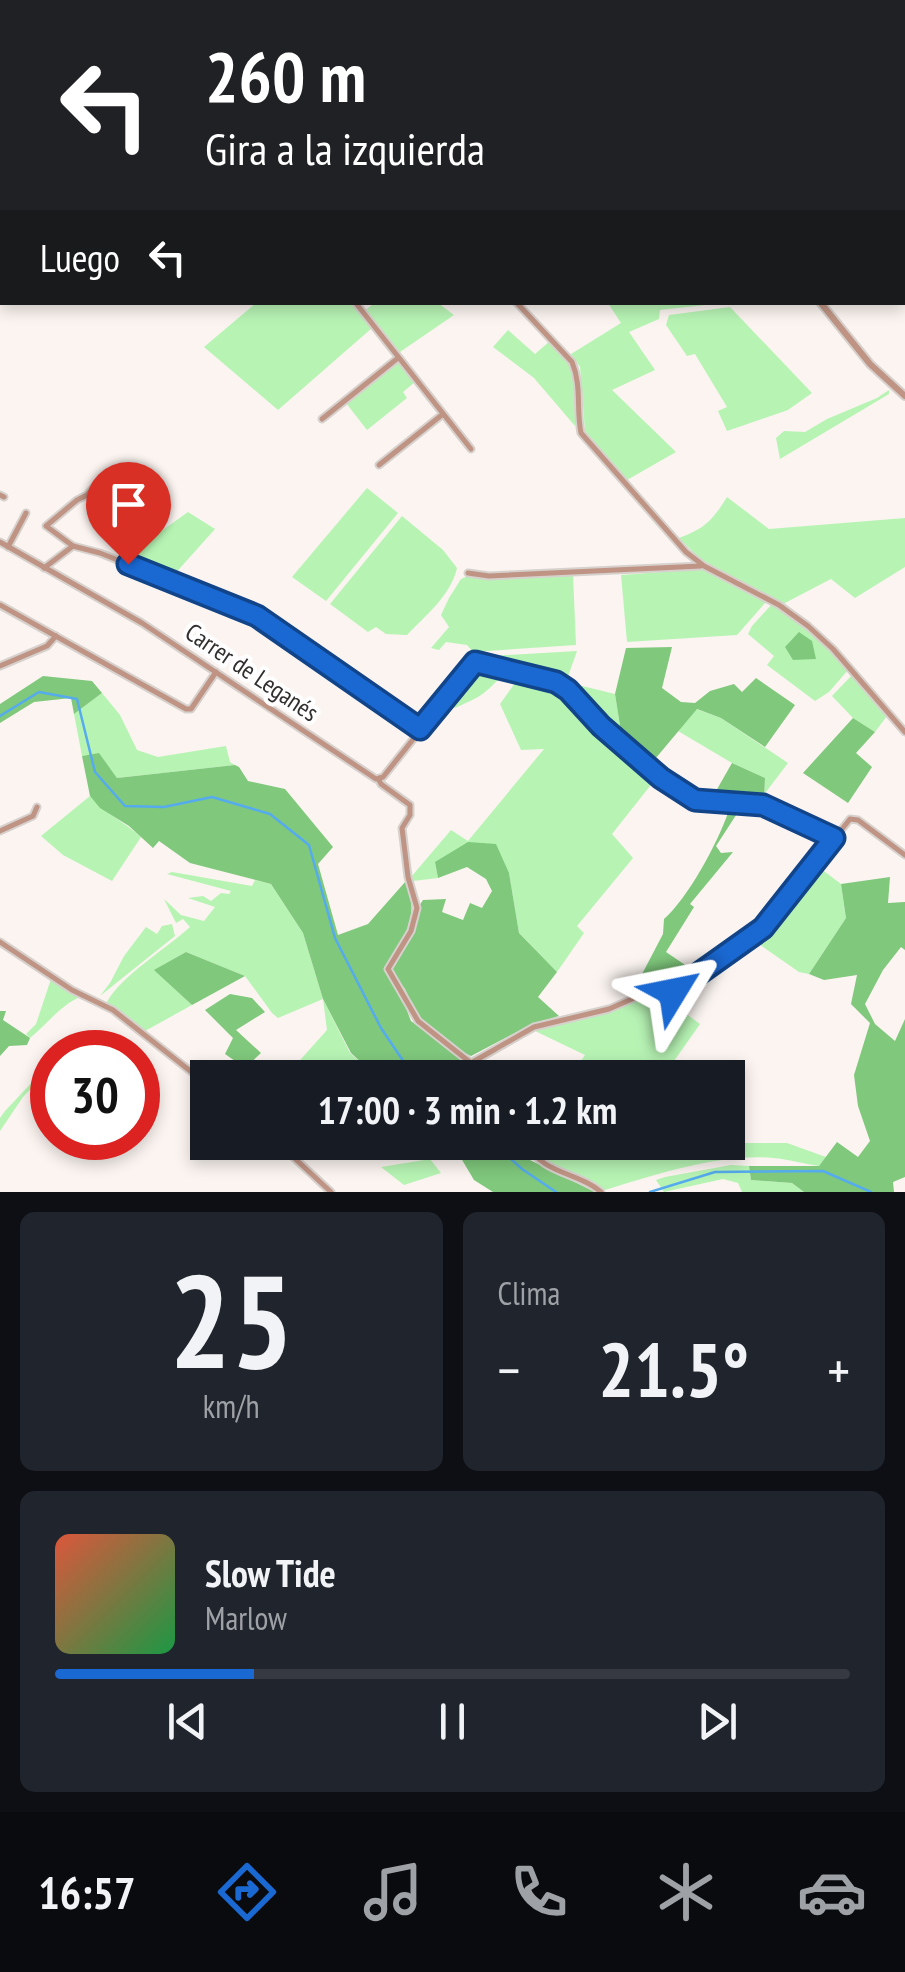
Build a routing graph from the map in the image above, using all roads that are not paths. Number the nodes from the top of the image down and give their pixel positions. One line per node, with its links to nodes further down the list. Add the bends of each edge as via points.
1 (357, 305): 4 (street)
2 (519, 305): 15 (street, via 577,375 581,433)
3 (822, 305): 5 (street)
4 (398, 358): 6 (street); 7 (street)
5 (905, 396)
6 (443, 413): 8 (street); 9 (street)
7 (322, 419)
8 (472, 448)
9 (379, 465)
10 (102, 478): 13 (street, via 46,526)
11 (26, 513): 12 (street)
12 (4, 545): 14 (street); 16 (street, Carrer de Leganés)
13 (73, 546): 16 (street); 22 (street, via 257,616)
14 (0, 554)
15 (704, 566): 17 (street); 23 (street, via 808,626)
16 (44, 568): 21 (street, Carrer de Leganés)
17 (468, 574)
18 (0, 605): 19 (street)
19 (56, 636): 20 (street); 21 (street, via 186,709)
20 (0, 666)
21 (216, 672): 24 (street, Carrer de Leganés)
22 (420, 729): 24 (street); 27 (street, via 475,662 556,682 661,778 695,800 763,805)
23 (905, 732)
24 (378, 779): 30 (street, Carrer de Leganés, via 410,805 402,828 417,908 388,969 418,1021)
25 (37, 807): 26 (street, via 33,816)
26 (0, 831)
27 (834, 838): 28 (street, via 854,818); 31 (street, via 763,928 687,984 534,1026)
28 (905, 855)
29 (0, 942): 32 (street, via 112,1010)
30 (467, 1060)
31 (476, 1060)
32 (190, 1071)
33 (296, 1160): 35 (street)
34 (537, 1160): 36 (street)
35 (331, 1192)
36 (602, 1192)

